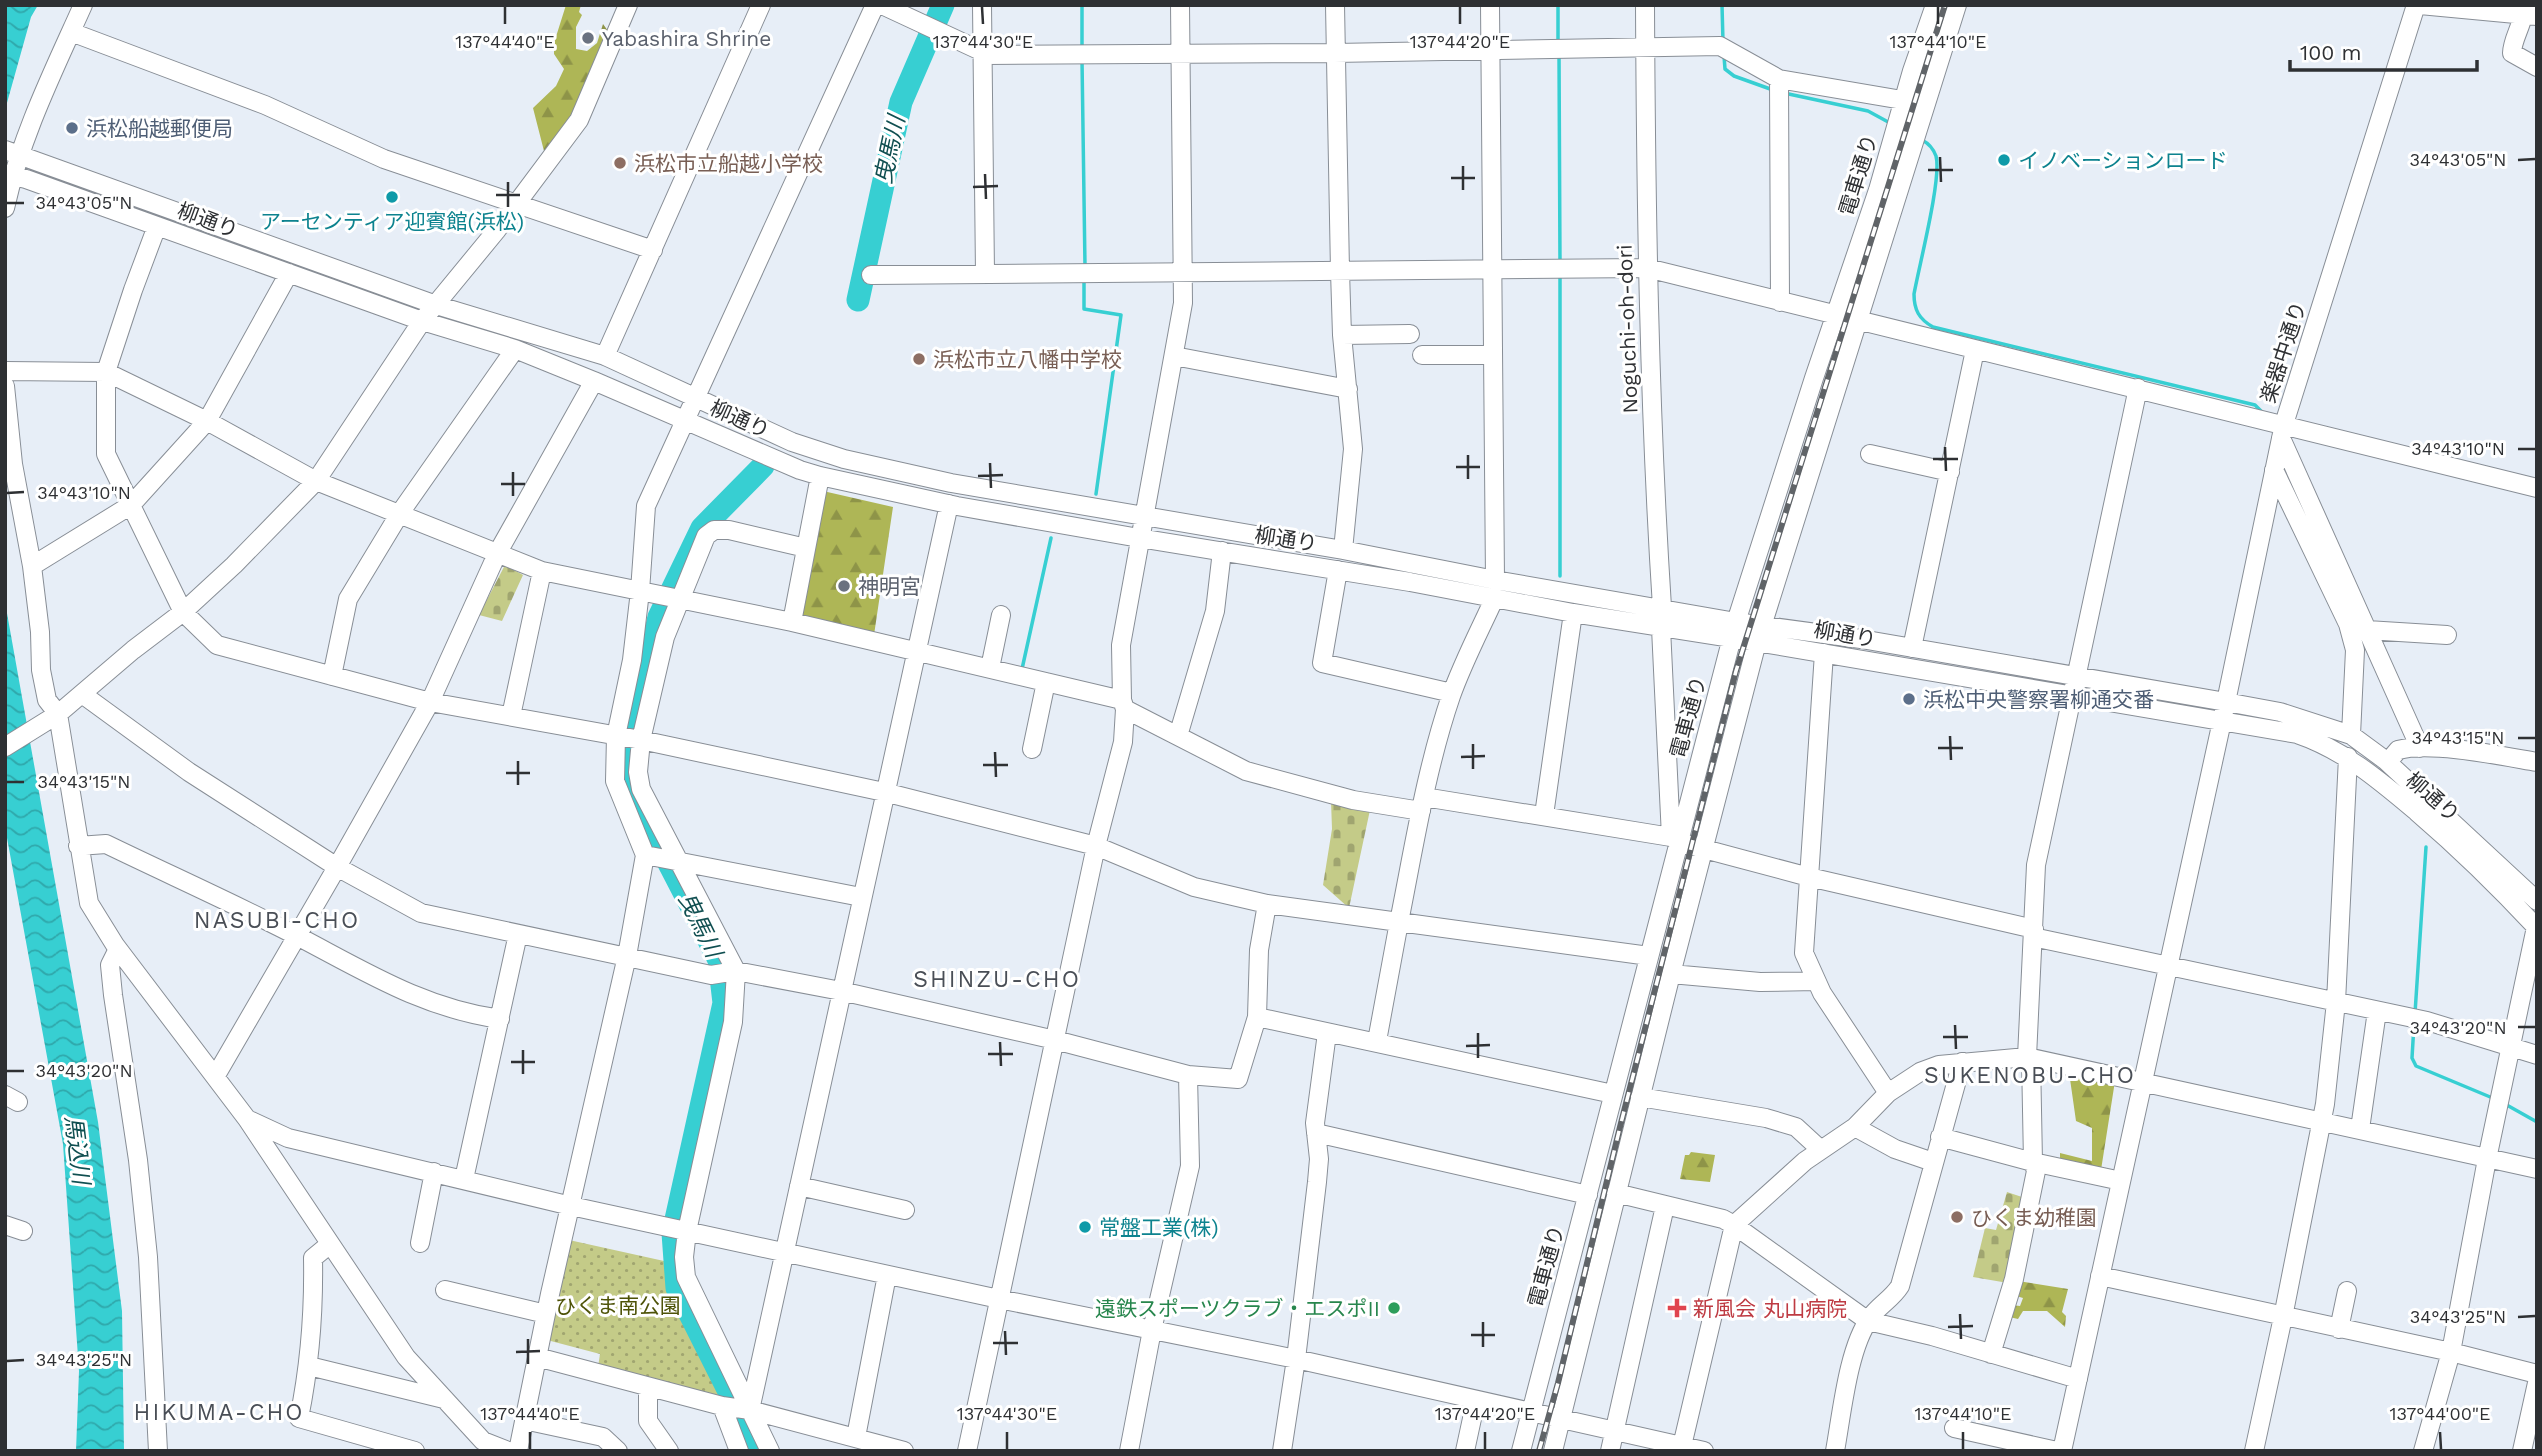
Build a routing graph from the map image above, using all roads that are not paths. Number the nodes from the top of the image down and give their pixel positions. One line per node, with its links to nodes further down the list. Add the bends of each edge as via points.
1 (83, 5): 15 (street)
2 (628, 5): 27 (street, via 579,120)
3 (761, 5): 30 (street)
4 (875, 5): 57 (street)
5 (883, 5): 18 (street)
6 (982, 5): 18 (street)
7 (1180, 5): 20 (street)
8 (1335, 5): 19 (street)
9 (1490, 5): 17 (street)
10 (1645, 5): 16 (street, Noguchi-oh-dori)
11 (1934, 5): 23 (street, 電車通り)
12 (1957, 5): 24 (street, 電車通り)
13 (2418, 5): 14 (street); 60 (street, 楽器中通り, via 2364,175)
14 (2526, 13): 21 (street, via 2512,53)
15 (71, 32): 25 (street); 27 (street, via 265,105 384,159)
16 (1646, 48): 17 (street); 22 (street, via 1720,46); 31 (street, Noguchi-oh-dori)
17 (1490, 49): 19 (street); 32 (street)
18 (983, 52): 20 (street); 36 (street)
19 (1335, 53): 20 (street); 33 (street)
20 (1180, 54): 35 (street)
21 (2537, 67)
22 (1779, 79): 23 (street); 38 (street)
23 (1904, 99): 24 (street); 40 (street, 電車通り)
24 (1927, 105): 41 (street, 電車通り)
25 (12, 153): 26 (street); 39 (street, 柳通り)
26 (9, 175): 28 (street); 29 (street, 柳通り)
27 (517, 204): 30 (street); 39 (street)
28 (5, 208)
29 (157, 226): 34 (street, 柳通り); 52 (street)
30 (653, 250): 49 (street)
31 (1647, 268): 32 (street); 38 (street); 82 (street, Noguchi-oh-dori)
32 (1492, 270): 33 (street); 48 (street)
33 (1340, 271): 35 (street); 44 (street)
34 (289, 273): 42 (street, 柳通り); 59 (street)
35 (1182, 273): 36 (street); 50 (street, via 1183,303)
36 (985, 274): 37 (street)
37 (870, 275)
38 (1780, 302): 40 (street)
39 (436, 305): 42 (street); 49 (street, 柳通り)
40 (1836, 315): 41 (street); 88 (street, 電車通り)
41 (1860, 320): 46 (street); 90 (street, 電車通り)
42 (422, 321): 45 (street, 柳通り); 65 (street)
43 (1410, 334): 44 (street)
44 (1342, 335): 56 (street)
45 (515, 349): 53 (street, 柳通り); 69 (street)
46 (1975, 350): 55 (street); 63 (street)
47 (1422, 355): 48 (street)
48 (1493, 355): 79 (street)
49 (605, 356): 57 (street, 柳通り)
50 (1174, 356): 56 (street); 70 (street)
51 (5, 371): 52 (street)
52 (106, 372): 59 (street); 68 (street, via 106,454)
53 (594, 380): 58 (street, 柳通り); 75 (street)
54 (5, 386): 76 (street, via 13,464)
55 (2138, 388): 60 (street); 97 (street)
56 (1348, 389): 73 (street, via 1353,449)
57 (696, 399): 58 (street); 70 (street, 柳通り, via 792,442 844,459 951,483)
58 (686, 420): 64 (street, 柳通り); 80 (street, via 646,506)
59 (206, 421): 65 (street); 68 (street)
60 (2275, 426): 62 (street, 楽器中通り); 66 (street); 89 (street)
61 (1870, 454): 63 (street)
62 (2274, 470): 103 (street, 楽器中通り); 108 (street, via 2348,624 2355,650)
63 (1950, 472): 92 (street)
64 (820, 476): 67 (street, 柳通り); 72 (street)
65 (316, 481): 69 (street); 83 (street)
66 (2537, 488)
67 (949, 504): 71 (street, 柳通り); 93 (street)
68 (131, 505): 76 (street); 83 (street)
69 (400, 513): 75 (street); 96 (street, via 348,598)
70 (1143, 516): 71 (street); 73 (street, 柳通り)
71 (1139, 538): 74 (street, 柳通り); 104 (street, via 1121,645)
72 (806, 548): 81 (street, via 714,530 706,536); 86 (street)
73 (1343, 550): 79 (street, 柳通り)
74 (1222, 551): 77 (street, 柳通り); 109 (street, via 1215,611)
75 (497, 554): 78 (street); 102 (street)
76 (32, 565): 105 (street, via 45,690)
77 (1338, 570): 79 (street, 柳通り); 99 (street, via 1322,663)
78 (542, 571): 80 (street); 106 (street)
79 (1495, 588): 82 (street, 柳通り); 84 (street, 柳通り); 99 (street)
80 (640, 591): 81 (street); 110 (street)
81 (673, 599): 86 (street); 110 (street, via 665,637)
82 (1662, 607): 88 (street, 柳通り)
83 (183, 612): 96 (street, via 217,645); 100 (street)
84 (1573, 613): 87 (street, 柳通り); 119 (street)
85 (1002, 615): 95 (street)
86 (792, 622): 93 (street)
87 (1661, 628): 88 (street, 柳通り); 120 (street)
88 (1734, 630): 90 (street, 柳通り); 120 (street, 電車通り)
89 (2367, 630): 91 (street); 112 (street)
90 (1760, 633): 92 (street, 柳通り); 94 (street, 柳通り); 123 (street, 電車通り)
91 (2447, 635)
92 (1912, 649): 97 (street, 柳通り)
93 (916, 650): 95 (street); 117 (street)
94 (1824, 653): 101 (street, 柳通り); 127 (street)
95 (989, 668): 98 (street)
96 (332, 676): 102 (street)
97 (2077, 677): 101 (street); 103 (street, 柳通り)
98 (1046, 682): 104 (street); 113 (street)
99 (1452, 693): 118 (street)
100 (82, 694): 105 (street); 126 (street, via 189,772)
101 (2073, 695): 107 (street, 柳通り); 133 (street, via 2036,865)
102 (430, 702): 106 (street); 126 (street)
103 (2226, 702): 107 (street, 楽器中通り); 108 (street, 柳通り, via 2280,712)
104 (1124, 705): 109 (street); 122 (street, via 1122,742)
105 (53, 716): 111 (street); 121 (street)
106 (511, 716): 110 (street)
107 (2222, 721): 114 (street, 柳通り, via 2297,734); 139 (street, 楽器中通り)
108 (2351, 734): 115 (street, 柳通り)
109 (1178, 736): 118 (street, via 1246,771 1353,800)
110 (629, 738): 117 (street); 124 (street, via 615,781); 125 (street, via 641,789)
111 (5, 747)
112 (2420, 748): 115 (street, via 2398,750); 116 (street)
113 (1032, 749)
114 (2348, 757): 132 (street, 柳通り, via 2433,826); 144 (street)
115 (2388, 762): 129 (street, 柳通り)
116 (2537, 762)
117 (884, 792): 122 (street); 128 (street)
118 (1423, 804): 119 (street); 131 (street)
119 (1544, 815): 120 (street)
120 (1674, 840): 123 (street); 138 (street, 電車通り)
121 (78, 846): 135 (street, via 106,844); 136 (street, via 89,903)
122 (1097, 846): 130 (street, via 1194,887); 149 (street)
123 (1704, 848): 127 (street); 141 (street, 電車通り)
124 (649, 856): 125 (street); 137 (street)
125 (677, 861): 128 (street); 140 (street)
126 (337, 867): 134 (street, via 421,913); 135 (street)
127 (1809, 877): 133 (street); 142 (street, via 1804,953)
128 (861, 897): 143 (street)
129 (2537, 901)
130 (1267, 904): 131 (street); 146 (street, via 1259,950)
131 (1399, 922): 138 (street); 150 (street)
132 (2536, 927): 151 (street)
133 (2033, 933): 139 (street); 153 (street)
134 (518, 934): 137 (street); 147 (street)
135 (297, 936): 147 (street, via 396,989 464,1014); 156 (street)
136 (118, 949): 156 (street); 218 (street, via 110,965 148,1257)
137 (627, 956): 140 (street); 178 (street)
138 (1649, 956): 159 (street, 電車通り)
139 (2169, 966): 144 (street); 157 (street, 楽器中通り)
140 (725, 973): 143 (street); 183 (street, via 733,1022)
141 (1671, 974): 142 (street, via 1760,982); 160 (street, 電車通り)
142 (1816, 981): 158 (street)
143 (841, 991): 149 (street); 175 (street)
144 (2336, 1002): 145 (street); 162 (street)
145 (2377, 1011): 151 (street); 164 (street)
146 (1257, 1017): 148 (street); 155 (street, via 1238,1079)
147 (499, 1019): 173 (street)
148 (1327, 1033): 150 (street); 165 (street)
149 (1055, 1040): 155 (street); 192 (street)
150 (1377, 1041): 159 (street)
151 (2511, 1047): 152 (street); 168 (street)
152 (2537, 1055)
153 (2029, 1057): 154 (street); 157 (street); 170 (street)
154 (1962, 1062): 158 (street, via 1920,1072); 166 (street)
155 (1188, 1074): 197 (street, via 1190,1166)
156 (215, 1077): 161 (street)
157 (2141, 1082): 162 (street); 174 (street, 楽器中通り)
158 (1888, 1093): 163 (street)
159 (1614, 1094): 177 (street, 電車通り)
160 (1640, 1097): 167 (street, via 1766,1118 1796,1127); 176 (street, 電車通り)
161 (247, 1119): 172 (street, via 288,1138); 186 (street)
162 (2322, 1122): 164 (street); 194 (street)
163 (1855, 1127): 167 (street); 169 (street, via 1895,1149)
164 (2360, 1129): 168 (street)
165 (1316, 1133): 177 (street); 201 (street, via 1319,1159)
166 (1940, 1137): 169 (street); 170 (street)
167 (1821, 1150): 181 (street)
168 (2487, 1159): 171 (street); 198 (street)
169 (1933, 1162): 195 (street, via 1900,1286)
170 (2033, 1162): 174 (street); 199 (street, via 2036,1171 2014,1279)
171 (2537, 1169)
172 (434, 1172): 173 (street); 185 (street)
173 (464, 1179): 178 (street)
174 (2120, 1181): 189 (street, 楽器中通り)
175 (799, 1186): 180 (street); 187 (street)
176 (1616, 1193): 179 (street); 212 (street, 電車通り)
177 (1588, 1195): 210 (street, 電車通り)
178 (571, 1206): 183 (street); 193 (street)
179 (1665, 1206): 181 (street); 214 (street)
180 (905, 1210)
181 (1734, 1224): 195 (street); 217 (street)
182 (5, 1225): 184 (street)
183 (679, 1229): 187 (street); 209 (street, via 686,1277)
184 (23, 1231)
185 (420, 1243)
186 (330, 1244): 202 (street, via 313,1258); 207 (street, via 406,1357)
187 (785, 1253): 188 (street); 209 (street)
188 (887, 1275): 192 (street); 215 (street)
189 (2100, 1276): 194 (street); 204 (street, 楽器中通り)
190 (445, 1290): 193 (street)
191 (2347, 1291): 196 (street)
192 (999, 1299): 197 (street); 227 (street)
193 (546, 1314): 200 (street)
194 (2284, 1317): 196 (street); 237 (street)
195 (1868, 1321): 199 (street); 235 (street, via 1852,1364)
196 (2339, 1329): 198 (street)
197 (1152, 1330): 201 (street); 228 (street)
198 (2451, 1352): 203 (street); 238 (street)
199 (1991, 1354): 204 (street)
200 (537, 1357): 206 (street); 211 (street)
201 (1296, 1359): 208 (street); 229 (street)
202 (309, 1366): 207 (street); 219 (street, via 299,1418)
203 (2537, 1374)
204 (2078, 1379): 236 (street, 楽器中通り)
205 (2537, 1383): 239 (street)
206 (648, 1387): 209 (street); 223 (street, via 648,1421)
207 (444, 1399): 216 (street)
208 (1476, 1400): 210 (street); 230 (street)
209 (737, 1408): 215 (street); 224 (street); 225 (street)
210 (1530, 1413): 212 (street); 231 (street, 電車通り)
211 (524, 1420): 221 (street); 222 (street, via 603,1437)
212 (1560, 1420): 214 (street); 232 (street, 電車通り)
213 (1954, 1427): 236 (street)
214 (1615, 1432): 217 (street); 233 (street)
215 (856, 1437): 226 (street)
216 (479, 1446): 220 (street)
217 (1682, 1446): 234 (street)
218 (159, 1450)
219 (415, 1451)
220 (508, 1451)
221 (518, 1451)
222 (618, 1451)
223 (669, 1451)
224 (739, 1451)
225 (770, 1451)
226 (904, 1451)
227 (967, 1451)
228 (1129, 1451)
229 (1282, 1451)
230 (1465, 1451)
231 (1521, 1451)
232 (1553, 1451)
233 (1610, 1451)
234 (1704, 1451)
235 (1835, 1451)
236 (2060, 1451)
237 (2254, 1451)
238 (2423, 1451)
239 (2522, 1451)

